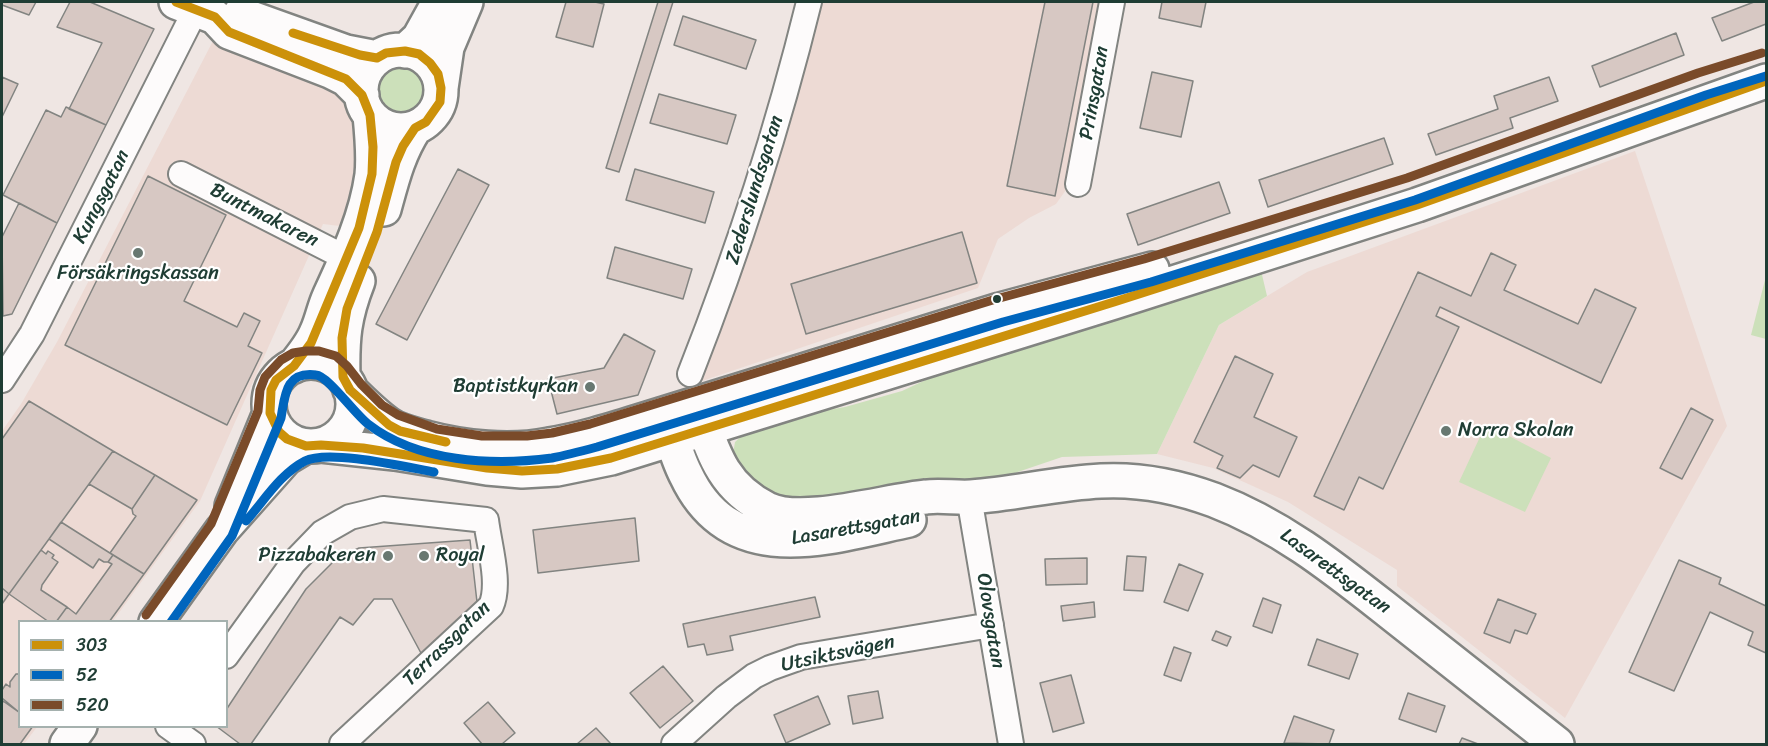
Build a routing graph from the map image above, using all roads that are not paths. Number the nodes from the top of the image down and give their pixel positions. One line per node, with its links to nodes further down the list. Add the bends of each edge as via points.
1 (440, 2): 6 (main road, via 419,38)
2 (466, 2): 9 (main road, via 447,47)
3 (809, 2): 19 (street, Zederslundsgatan, via 730,270)
4 (1112, 2): 13 (street, Prinsgatan)
5 (196, 9): 6 (main road, via 235,12 346,51); 10 (main road, via 229,32 346,80); 15 (street, Kungsgatan, via 32,334)
6 (391, 54): 9 (main road, via 419,54 438,74); 10 (main road, via 370,66 365,75)
7 (1767, 64): 19 (main road, via 1400,193)
8 (1767, 81): 19 (main road, via 1417,205)
9 (441, 88): 11 (main road, via 434,113)
10 (366, 105): 11 (main road, via 379,124 391,129); 14 (main road, via 373,147 372,174 359,228)
11 (415, 128): 18 (main road, via 396,162 377,232 347,309 342,338)
12 (181, 174): 14 (street, Buntmakaren)
13 (1078, 184)
14 (346, 258): 16 (main road, via 318,330)
15 (9, 355): 17 (street, Kungsgatan)
16 (294, 366): 18 (main road, via 321,363); 20 (main road, via 276,380)
17 (2, 380)
18 (347, 384): 21 (main road, via 388,425 466,446 547,446); 22 (main road, via 353,401 348,424 332,441)
19 (697, 402): 21 (main road); 23 (main road, Lasarettsgatan, via 718,461 732,484 748,498 782,514 804,516 928,496)
20 (270, 413): 22 (main road, via 287,438); 24 (main road)
21 (669, 427): 22 (main road, via 611,458 557,469 522,471); 23 (main road, Lasarettsgatan, via 693,489 729,525 764,539 794,541 852,532 929,516)
22 (314, 445): 24 (main road, via 286,458)
23 (969, 497): 26 (street, Olovsgatan); 33 (main road, Lasarettsgatan, via 1101,481 1140,482 1234,509 1318,556)
24 (222, 530): 25 (main road)
25 (157, 620)
26 (991, 625): 31 (street, Utsiktsvägen, via 801,657 770,668 726,697); 32 (street, Olovsgatan)
27 (228, 653): 30 (street, Terrassgatan, via 293,563 322,532 350,517 383,509 486,520 496,595 490,606)
28 (79, 728): 29 (main road)
29 (67, 744)
30 (342, 744)
31 (674, 744)
32 (1011, 744)
33 (1557, 744)

